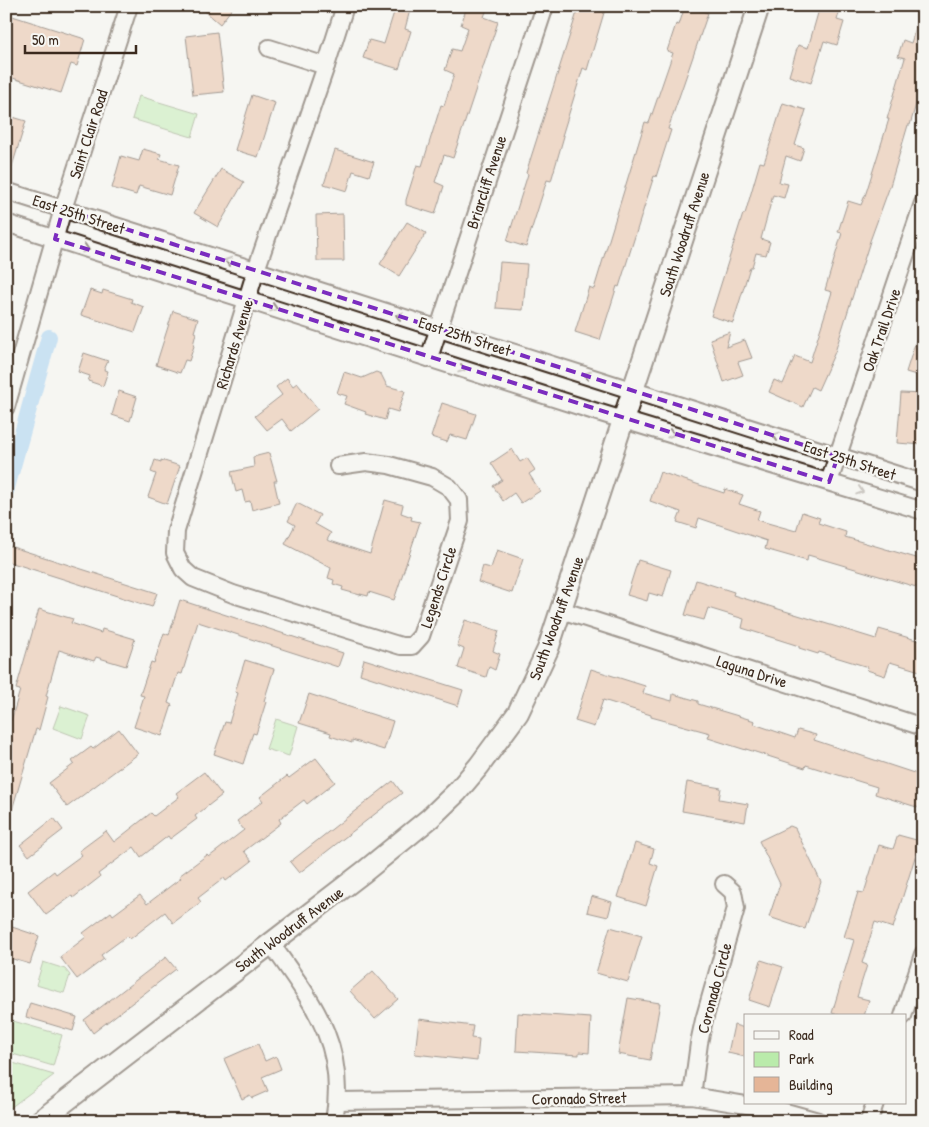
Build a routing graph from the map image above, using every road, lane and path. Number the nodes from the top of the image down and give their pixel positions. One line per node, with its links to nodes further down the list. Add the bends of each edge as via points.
1 (129, 6): 9 (street, Saint Clair Road)
2 (345, 6): 6 (street, Richards Avenue)
3 (545, 6): 14 (street, Briarcliff Avenue)
4 (759, 6): 16 (main road, South Woodruff Avenue)
5 (269, 48): 6 (street)
6 (326, 66): 12 (street, Richards Avenue)
7 (6, 191): 9 (street, East 25th Street)
8 (923, 203): 19 (street, Oak Trail Drive)
9 (64, 209): 11 (street, Saint Clair Road); 12 (street, East 25th Street, one-way to 9)
10 (6, 223): 11 (street, East 25th Street)
11 (55, 239): 13 (street, East 25th Street, one-way to 13); 17 (street, Saint Clair Road)
12 (256, 270): 13 (street, Richards Avenue); 14 (street, East 25th Street, one-way to 12)
13 (248, 300): 15 (street, East 25th Street, one-way to 15); 24 (street, Richards Avenue, via 176,532 175,553 183,569 193,578)
14 (438, 328): 15 (street, Briarcliff Avenue); 16 (street, East 25th Street, one-way to 14)
15 (429, 358): 18 (street, East 25th Street, one-way to 18)
16 (633, 390): 18 (main road, South Woodruff Avenue); 19 (street, East 25th Street, one-way to 16)
17 (6, 407)
18 (624, 420): 21 (street, East 25th Street, one-way to 21); 25 (main road, South Woodruff Avenue)
19 (838, 456): 21 (street, Oak Trail Drive); 22 (street, East 25th Street)
20 (338, 466): 24 (street, Legends Circle, via 366,462 432,477 449,487 459,500 460,521 421,636 412,646 401,646)
21 (829, 482): 23 (street, East 25th Street, one-way to 23)
22 (923, 483)
23 (923, 511)
24 (233, 594)
25 (561, 610): 26 (street, Laguna Drive); 28 (main road, South Woodruff Avenue, via 548,649 518,713 457,792 365,871)
26 (923, 727)
27 (724, 884): 31 (street, Coronado Circle, via 733,892 736,908 704,1020)
28 (270, 942): 32 (street, via 314,1006 328,1036 338,1080); 34 (main road, South Woodruff Avenue)
29 (923, 954): 30 (street)
30 (904, 1014)
31 (692, 1096): 32 (street, Coronado Street); 36 (street, Coronado Street, via 782,1111)
32 (338, 1101): 35 (street)
33 (875, 1104): 37 (street)
34 (40, 1121)
35 (334, 1121)
36 (818, 1121)
37 (869, 1121)

